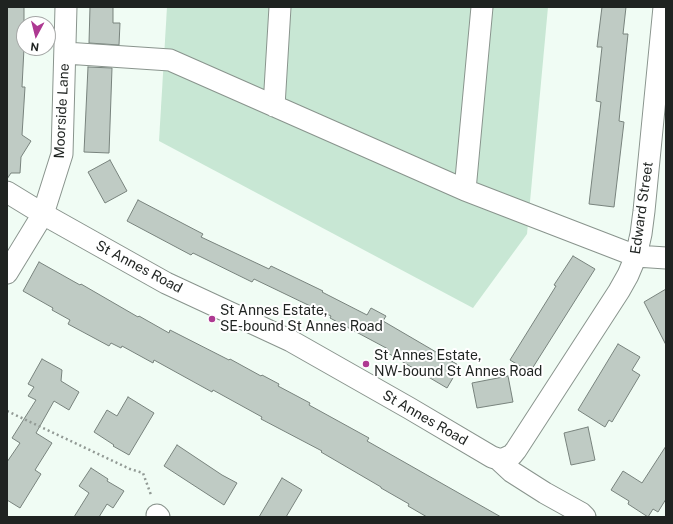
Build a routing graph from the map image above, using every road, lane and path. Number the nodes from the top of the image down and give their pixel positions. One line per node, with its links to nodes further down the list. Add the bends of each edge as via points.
1 (66, 7): 5 (street, Moorside Lane)
2 (280, 7): 6 (street)
3 (482, 7): 7 (street)
4 (664, 7): 10 (street, Edward Street, via 644,211)
5 (65, 53): 6 (street, via 170,60); 9 (street, Moorside Lane, via 62,154)
6 (274, 106): 7 (street)
7 (465, 190): 10 (street)
8 (7, 192): 9 (street, St Annes Road)
9 (44, 214): 12 (street, Moorside Lane); 14 (street, St Annes Road, via 166,283 290,341)
10 (636, 256): 11 (street); 14 (street, Edward Street, via 619,291 516,450 512,455)
11 (666, 258)
12 (7, 273)
13 (7, 411): 15 (path, via 143,473)
14 (498, 459): 16 (street, St Annes Road, via 512,472)
15 (158, 516)
16 (585, 517)

